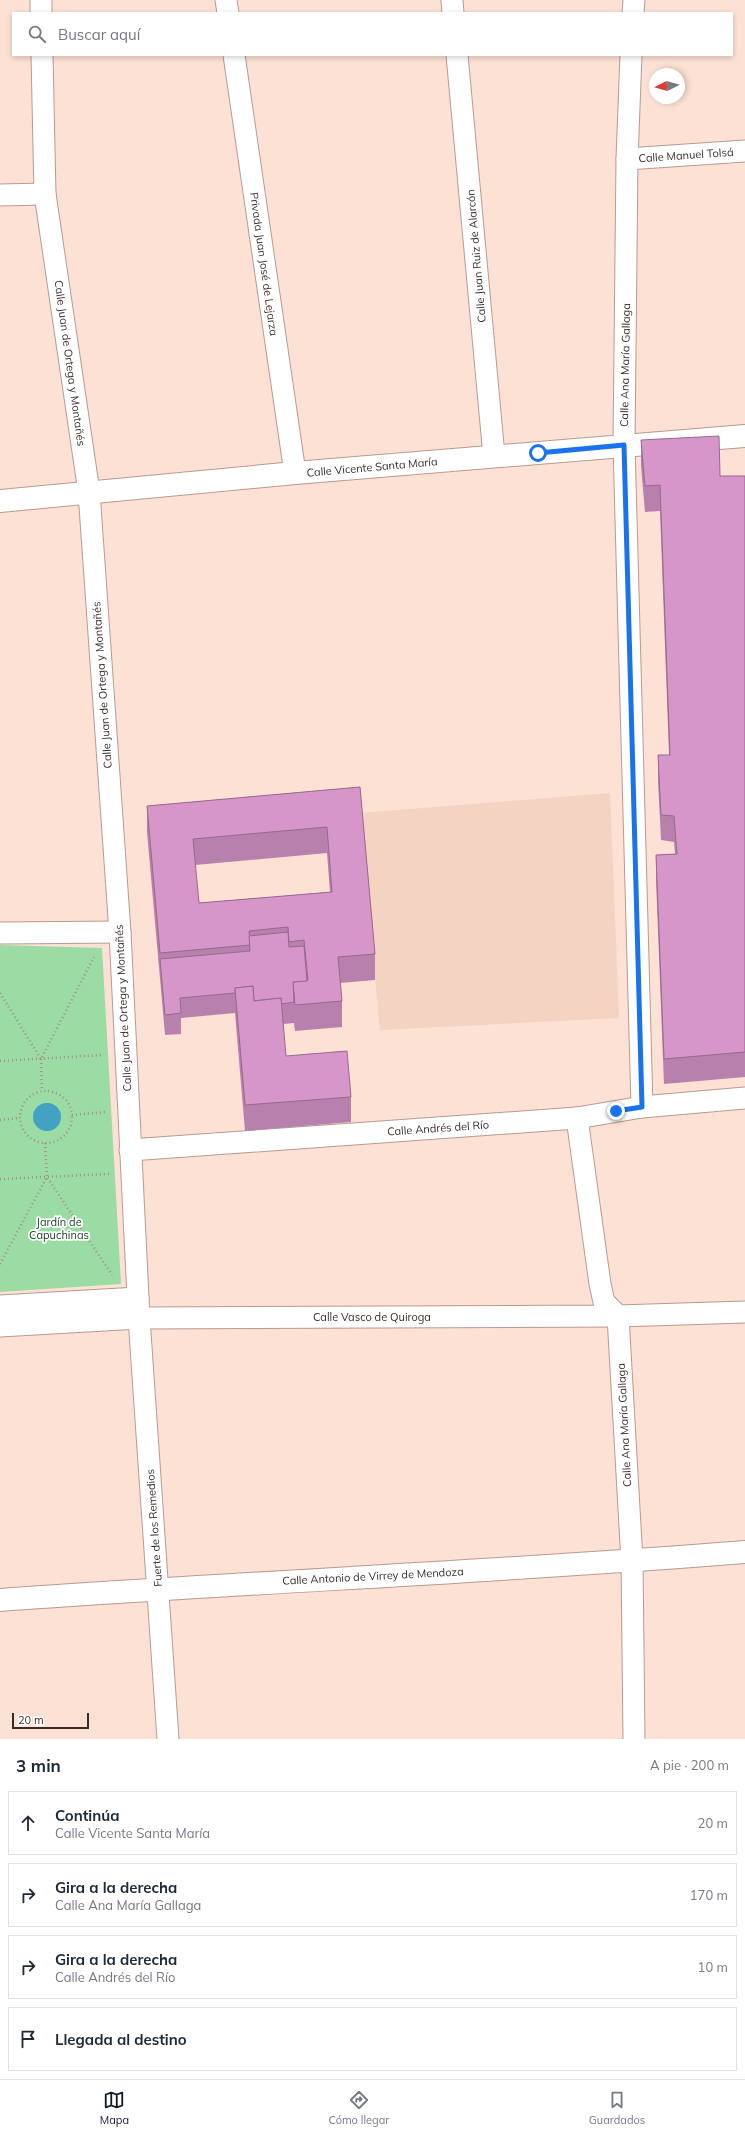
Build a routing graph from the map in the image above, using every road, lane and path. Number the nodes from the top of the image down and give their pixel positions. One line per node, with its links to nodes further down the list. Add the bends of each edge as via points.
1 (41, 0): 5 (street)
2 (226, 0): 6 (street)
3 (452, 0): 7 (street)
4 (634, 0): 8 (street)
5 (41, 12)
6 (228, 12)
7 (454, 12)
8 (633, 12)
9 (42, 56): 15 (street, Calle Juan de Ortega y Montañés)
10 (234, 56): 20 (street, Privada Juan José de Lejarza)
11 (457, 56): 19 (street, Calle Juan Ruiz de Alarcón)
12 (631, 56): 14 (street, Calle Ana María Gallaga)
13 (745, 151): 14 (street, Calle Manuel Tolsá)
14 (627, 159): 18 (street, Calle Ana María Gallaga)
15 (44, 194): 16 (street); 21 (street, Calle Juan de Ortega y Montañés)
16 (0, 195)
17 (745, 436): 18 (street, Calle Vicente Santa María)
18 (624, 445): 19 (street, Calle Vicente Santa María); 32 (street, Calle Ana María Gallaga)
19 (494, 456): 20 (street, Calle Vicente Santa María)
20 (295, 473): 21 (street, Calle Vicente Santa María)
21 (89, 492): 22 (street, Calle Vicente Santa María); 23 (street, Calle Juan de Ortega y Montañés)
22 (0, 501)
23 (120, 932): 24 (street); 37 (street, Calle Juan de Ortega y Montañés)
24 (0, 933)
25 (97, 950): 28 (path)
26 (0, 994): 28 (path)
27 (103, 1055): 28 (path)
28 (41, 1059): 29 (path); 30 (path)
29 (0, 1061)
30 (42, 1091): 33 (path, via 28,1097 20,1111); 36 (path, via 51,1091 66,1099 72,1115 72,1124 65,1135)
31 (745, 1098): 32 (street, Calle Andrés del Río)
32 (642, 1107): 34 (street, Calle Andrés del Río)
33 (20, 1118): 35 (path); 36 (path, via 21,1126 31,1139)
34 (577, 1118): 37 (street, Calle Andrés del Río); 46 (street, via 600,1284 604,1302)
35 (0, 1120)
36 (45, 1144): 39 (path)
37 (130, 1150): 44 (street, Calle Juan de Ortega y Montañés)
38 (109, 1174): 39 (path)
39 (47, 1177): 40 (path); 41 (path); 42 (path)
40 (0, 1179)
41 (0, 1264)
42 (114, 1278)
43 (0, 1306): 44 (street, Calle Vasco de Quiroga)
44 (138, 1308): 46 (street, Calle Vasco de Quiroga); 47 (street, Calle Vasco de Quiroga); 50 (street, Fuerte de los Remedios)
45 (745, 1312): 46 (street, Calle Vasco de Quiroga)
46 (618, 1316): 49 (street, Calle Ana María Gallaga)
47 (0, 1326)
48 (745, 1552): 49 (street, Calle Antonio de Virrey de Mendoza)
49 (632, 1561): 50 (street, Calle Antonio de Virrey de Mendoza); 53 (street, Calle Ana María Gallaga)
50 (158, 1589): 51 (street, Calle Antonio de Virrey de Mendoza); 52 (street, Fuerte de los Remedios)
51 (0, 1600)
52 (168, 1739)
53 (634, 1739)

